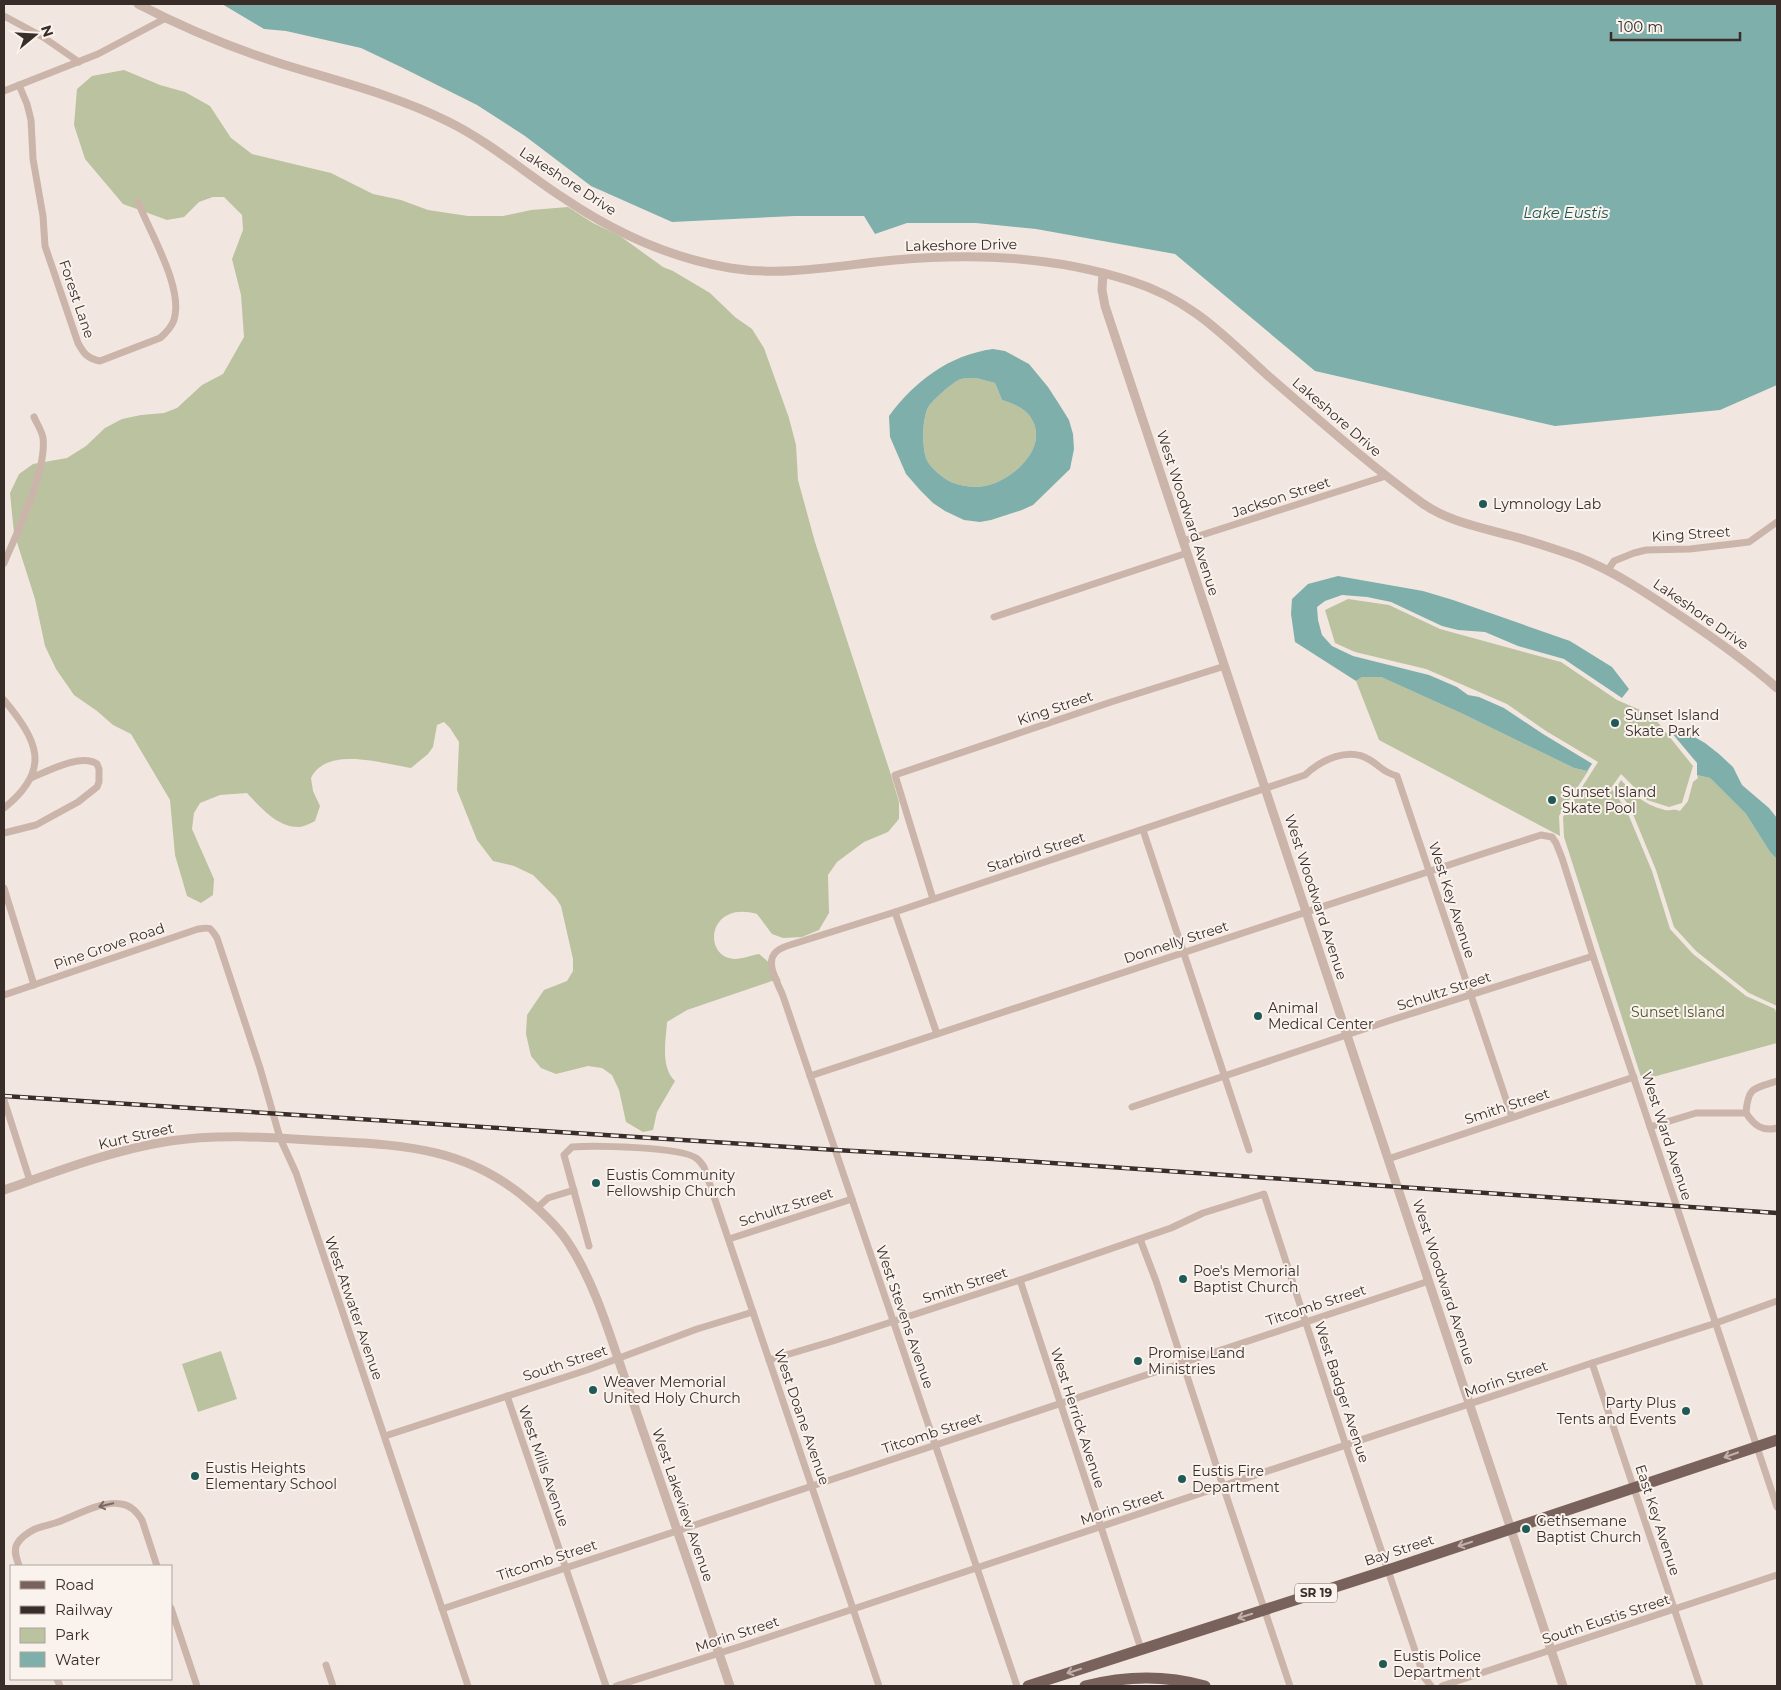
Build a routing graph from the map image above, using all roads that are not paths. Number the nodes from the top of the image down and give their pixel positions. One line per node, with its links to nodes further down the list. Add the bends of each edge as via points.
1 (138, 4): 3 (street, Lakeshore Drive)
2 (4, 16): 4 (street)
3 (166, 18): 4 (street); 8 (street, Lakeshore Drive, via 218,42 390,97 443,118 596,219 648,244 696,261 733,269 780,272 898,260 992,256 1048,261)
4 (79, 62): 5 (street)
5 (19, 85): 6 (street); 7 (street, Forest Lane, via 30,120 46,246 78,343 86,357 92,359 100,361 160,338 174,322 174,288)
6 (4, 90)
7 (138, 202)
8 (1103, 273): 10 (street, Lakeshore Drive, via 1154,289 1195,311); 12 (street, West Woodward Avenue, via 1105,306)
9 (34, 417): 14 (street, via 43,436 43,453 23,518)
10 (1386, 476): 12 (street, Jackson Street); 15 (street, Lakeshore Drive, via 1428,508 1529,540)
11 (1777, 522): 15 (street, King Street, via 1749,542 1634,552 1614,561)
12 (1183, 541): 13 (street, West Woodward Avenue)
13 (1187, 553): 16 (street); 17 (street, West Woodward Avenue)
14 (4, 563)
15 (1608, 570): 18 (street, Lakeshore Drive, via 1729,649)
16 (994, 617)
17 (1225, 666): 22 (street, West Woodward Avenue); 29 (street, King Street, via 895,775)
18 (1777, 688)
19 (4, 700): 21 (street, via 30,736 35,752)
20 (1398, 776): 22 (street, Starbird Street, via 1382,770 1370,760 1346,755 1325,761 1305,775); 27 (street, West Key Avenue)
21 (31, 778): 23 (street); 25 (street, via 80,759 97,764 100,777 97,787 72,805 36,825)
22 (1266, 789): 24 (street, Starbird Street); 31 (street, West Woodward Avenue)
23 (4, 808)
24 (1143, 830): 29 (street, Starbird Street); 33 (street)
25 (4, 833)
26 (1549, 836): 27 (street, Donnelly Street, via 1541,835); 35 (street, West Ward Avenue, via 1556,842 1562,858)
27 (1430, 871): 31 (street, Donnelly Street); 38 (street, West Key Avenue)
28 (4, 888): 36 (street)
29 (933, 899): 30 (street, Starbird Street)
30 (895, 912): 34 (street, Starbird Street, via 793,944); 39 (street)
31 (1307, 913): 33 (street, Donnelly Street); 40 (street, West Woodward Avenue)
32 (217, 938): 36 (street, Pine Grove Road, via 209,928 198,929); 51 (street, West Atwater Avenue)
33 (1183, 953): 39 (street, Donnelly Street); 42 (street)
34 (773, 956): 41 (street, West Stevens Avenue, via 773,972)
35 (1593, 956): 38 (street, Schultz Street); 43 (street, West Ward Avenue)
36 (34, 985): 37 (street, Pine Grove Road)
37 (4, 995)
38 (1471, 995): 40 (street, Schultz Street); 48 (street, West Key Avenue)
39 (937, 1034): 41 (street, Donnelly Street)
40 (1348, 1036): 42 (street, Schultz Street); 53 (street, West Woodward Avenue)
41 (810, 1076): 58 (street, West Stevens Avenue)
42 (1225, 1077): 46 (street, Schultz Street); 52 (street)
43 (1634, 1077): 48 (street, Smith Street); 49 (street, West Ward Avenue)
44 (1777, 1081): 47 (street, via 1749,1094)
45 (4, 1100): 54 (street)
46 (1132, 1107)
47 (1746, 1113): 49 (street, via 1696,1113); 50 (street, via 1752,1122 1764,1129)
48 (1512, 1117): 53 (street, Smith Street)
49 (1650, 1127): 69 (street, West Ward Avenue)
50 (1777, 1128)
51 (280, 1138): 54 (street, Kurt Street, via 253,1136 170,1141 131,1149); 59 (street, West Lakeview Avenue, via 387,1144 437,1152 480,1168 514,1188); 77 (street, West Atwater Avenue, via 296,1174)
52 (1249, 1150)
53 (1388, 1159): 64 (street, West Woodward Avenue)
54 (30, 1181): 55 (street, Kurt Street)
55 (4, 1190)
56 (574, 1190): 59 (street, via 548,1198); 60 (street, West Doane Avenue, via 564,1155 572,1147 654,1150 696,1158 704,1167); 62 (street)
57 (1264, 1194): 61 (street, Smith Street, via 1203,1213); 68 (street, West Badger Avenue)
58 (852, 1199): 60 (street, Schultz Street); 67 (street, West Stevens Avenue)
59 (537, 1208): 70 (street, West Lakeview Avenue, via 568,1243 585,1272)
60 (729, 1239): 66 (street, West Doane Avenue)
61 (1140, 1240): 63 (street, Smith Street); 72 (street)
62 (590, 1246)
63 (1020, 1280): 67 (street, Smith Street); 75 (street, West Herrick Avenue)
64 (1430, 1282): 68 (street, Titcomb Street); 76 (street, West Woodward Avenue)
65 (1777, 1302): 69 (street, Morin Street)
66 (753, 1312): 70 (street, South Street, via 664,1340); 71 (street, West Doane Avenue)
67 (894, 1321): 71 (street, Smith Street); 79 (street, West Stevens Avenue)
68 (1306, 1322): 72 (street, Titcomb Street); 80 (street, West Badger Avenue)
69 (1716, 1324): 73 (street, Morin Street); 81 (street, West Ward Avenue)
70 (618, 1359): 74 (street, South Street); 88 (street, West Lakeview Avenue)
71 (769, 1360): 82 (street, West Doane Avenue)
72 (1183, 1363): 75 (street, Titcomb Street); 83 (street)
73 (1592, 1363): 76 (street, Morin Street); 84 (street, East Key Avenue)
74 (507, 1396): 77 (street, South Street); 91 (street, West Mills Avenue)
75 (1060, 1404): 79 (street, Titcomb Street); 86 (street, West Herrick Avenue)
76 (1470, 1405): 80 (street, Morin Street); 87 (street, West Woodward Avenue)
77 (384, 1436): 95 (street, West Atwater Avenue)
78 (1777, 1440): 81 (main road, Bay Street / SR 19)
79 (935, 1444): 82 (street, Titcomb Street); 92 (street, West Stevens Avenue)
80 (1346, 1446): 83 (street, Morin Street); 93 (street, West Badger Avenue)
81 (1757, 1446): 84 (main road, Bay Street / SR 19, one-way to 84); 85 (street, West Ward Avenue)
82 (813, 1485): 88 (street, Titcomb Street); 96 (street, West Doane Avenue)
83 (1222, 1486): 86 (street, Morin Street); 97 (street)
84 (1634, 1488): 87 (main road, Bay Street / SR 19); 98 (street, East Key Avenue)
85 (1777, 1507)
86 (1100, 1526): 92 (street, Morin Street); 100 (street, West Herrick Avenue)
87 (1512, 1529): 93 (main road, Bay Street / SR 19, one-way to 93); 101 (street, West Woodward Avenue)
88 (677, 1531): 91 (street, Titcomb Street); 102 (street, West Lakeview Avenue)
89 (19, 1565): 90 (street, one-way to 89, via 138,1513 128,1506 112,1503 28,1534 17,1544 15,1554)
90 (157, 1565)
91 (566, 1567): 95 (street, Titcomb Street); 108 (street, West Mills Avenue)
92 (977, 1568): 96 (street, Morin Street); 112 (street, West Stevens Avenue)
93 (1388, 1570): 97 (main road, Bay Street / SR 19); 117 (street, West Badger Avenue, via 1424,1677)
94 (1777, 1575): 98 (street, South Eustis Street)
95 (442, 1608): 107 (street, West Atwater Avenue)
96 (853, 1608): 102 (street, Morin Street); 111 (street, West Doane Avenue)
97 (1264, 1610): 100 (main road, Bay Street / SR 19, one-way to 100); 116 (street)
98 (1675, 1610): 101 (street, South Eustis Street); 120 (street, East Key Avenue)
99 (172, 1611): 105 (street)
100 (1141, 1649): 113 (main road, Bay Street / SR 19, one-way to 113)
101 (1552, 1651): 118 (street, South Eustis Street); 119 (street, West Woodward Avenue)
102 (719, 1653): 109 (street, Morin Street); 110 (street, West Lakeview Avenue)
103 (326, 1665): 106 (street)
104 (1153, 1682): 114 (main road, via 1124,1680); 115 (main road, via 1179,1680)
105 (197, 1686)
106 (333, 1686)
107 (468, 1686)
108 (606, 1686)
109 (616, 1686)
110 (730, 1686)
111 (880, 1686)
112 (1017, 1686)
113 (1028, 1686)
114 (1085, 1686)
115 (1205, 1686)
116 (1290, 1686)
117 (1431, 1686)
118 (1442, 1686)
119 (1563, 1686)
120 (1700, 1686)

